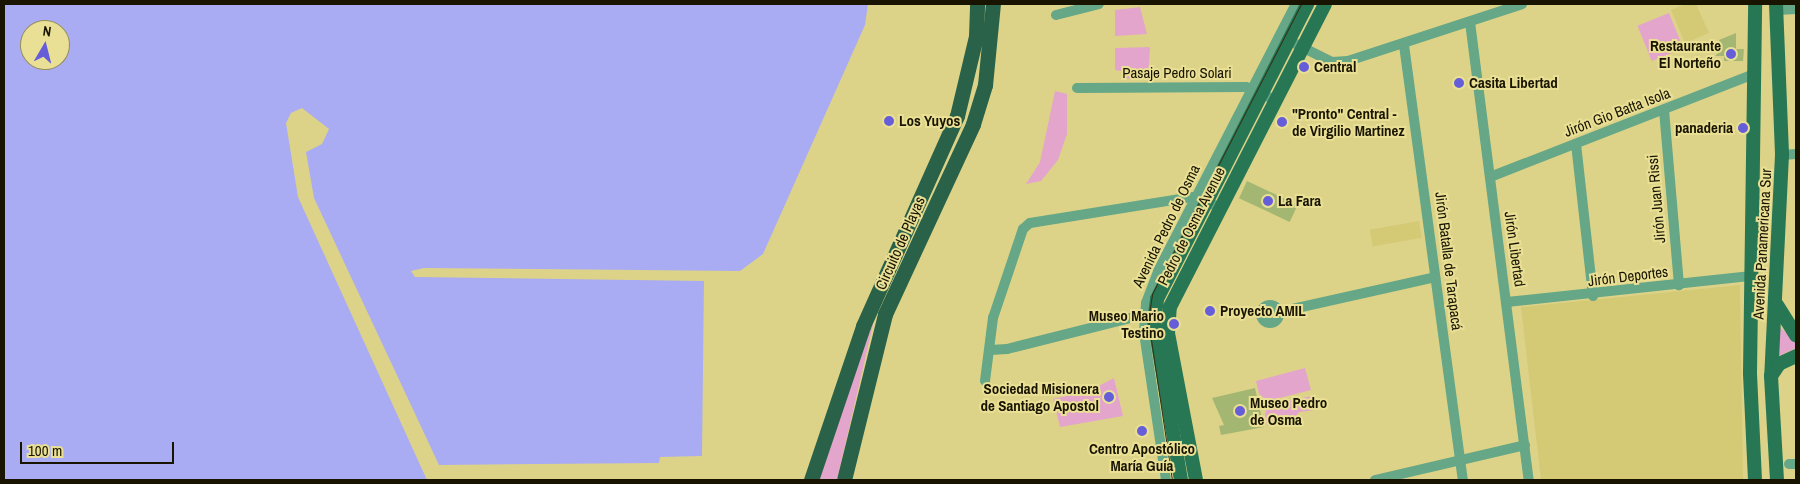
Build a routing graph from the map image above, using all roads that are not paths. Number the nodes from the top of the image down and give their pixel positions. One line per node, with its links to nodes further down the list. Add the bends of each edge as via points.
1 (977, 4): 43 (highway, Circuito de Playas, via 976,36 957,116 864,326)
2 (993, 4): 44 (highway, Circuito de Playas, via 985,85 973,124 885,314)
3 (1099, 4): 11 (street)
4 (1296, 4): 18 (street)
5 (1307, 4): 13 (main road, Pedro de Osma Avenue)
6 (1325, 4): 15 (main road, Pedro de Osma Avenue)
7 (1522, 4): 12 (street)
8 (1755, 4): 16 (main road, Avenida Panamericana Sur)
9 (1776, 7): 10 (street); 22 (main road, Avenida Panamericana Sur)
10 (1796, 9)
11 (1056, 15)
12 (1470, 22): 14 (street); 23 (street, Jirón Libertad)
13 (1288, 40): 15 (street); 18 (main road, Pedro de Osma Avenue)
14 (1404, 45): 15 (street, via 1338,62); 27 (street, Jirón Batalla de Tarapacá)
15 (1303, 46): 19 (main road, Pedro de Osma Avenue)
16 (1754, 74): 20 (street, Jirón Gio Batta Isola); 26 (main road, Avenida Panamericana Sur)
17 (1077, 88): 18 (street, Pasaje Pedro Solari)
18 (1257, 90): 19 (street, Pasaje Pedro Solari); 24 (main road, Pedro de Osma Avenue)
19 (1275, 100): 25 (main road, Pedro de Osma Avenue)
20 (1664, 110): 21 (street, Jirón Gio Batta Isola); 28 (street, Jirón Juan Rissi)
21 (1576, 144): 23 (street, Jirón Gio Batta Isola); 29 (street)
22 (1789, 155): 34 (main road, Avenida Panamericana Sur, via 1776,302)
23 (1490, 177): 30 (street, Jirón Libertad)
24 (1201, 198): 25 (street); 33 (main road, Pedro de Osma Avenue); 37 (street, via 1030,222 1023,229 991,324)
25 (1219, 207): 31 (main road, Pedro de Osma Avenue, via 1180,280)
26 (1752, 276): 28 (street, Jirón Deportes); 36 (main road, Avenida Panamericana Sur)
27 (1435, 277): 32 (street); 42 (street, Jirón Batalla de Tarapacá)
28 (1679, 285): 29 (street, Jirón Deportes)
29 (1593, 296): 30 (street, Jirón Deportes)
30 (1507, 302): 41 (street, Jirón Libertad)
31 (1168, 312): 33 (street); 47 (main road, Pedro de Osma Avenue, via 1168,333)
32 (1279, 312)
33 (1149, 313): 37 (street, via 1008,349); 45 (street); 46 (main road, Pedro de Osma Avenue)
34 (1780, 324): 35 (main road); 36 (main road); 39 (main road, Avenida Panamericana Sur)
35 (1796, 336)
36 (1751, 338): 51 (main road, Avenida Panamericana Sur)
37 (990, 350): 40 (street)
38 (1796, 356): 39 (main road, via 1779,364)
39 (1771, 376): 52 (main road, Avenida Panamericana Sur)
40 (985, 381)
41 (1525, 445): 42 (street); 50 (street, Jirón Libertad)
42 (1460, 460): 48 (street); 49 (street, Jirón Batalla de Tarapacá)
43 (812, 480)
44 (844, 480)
45 (1166, 480)
46 (1181, 480)
47 (1196, 480)
48 (1375, 480)
49 (1462, 480)
50 (1529, 480)
51 (1754, 480)
52 (1776, 480)

